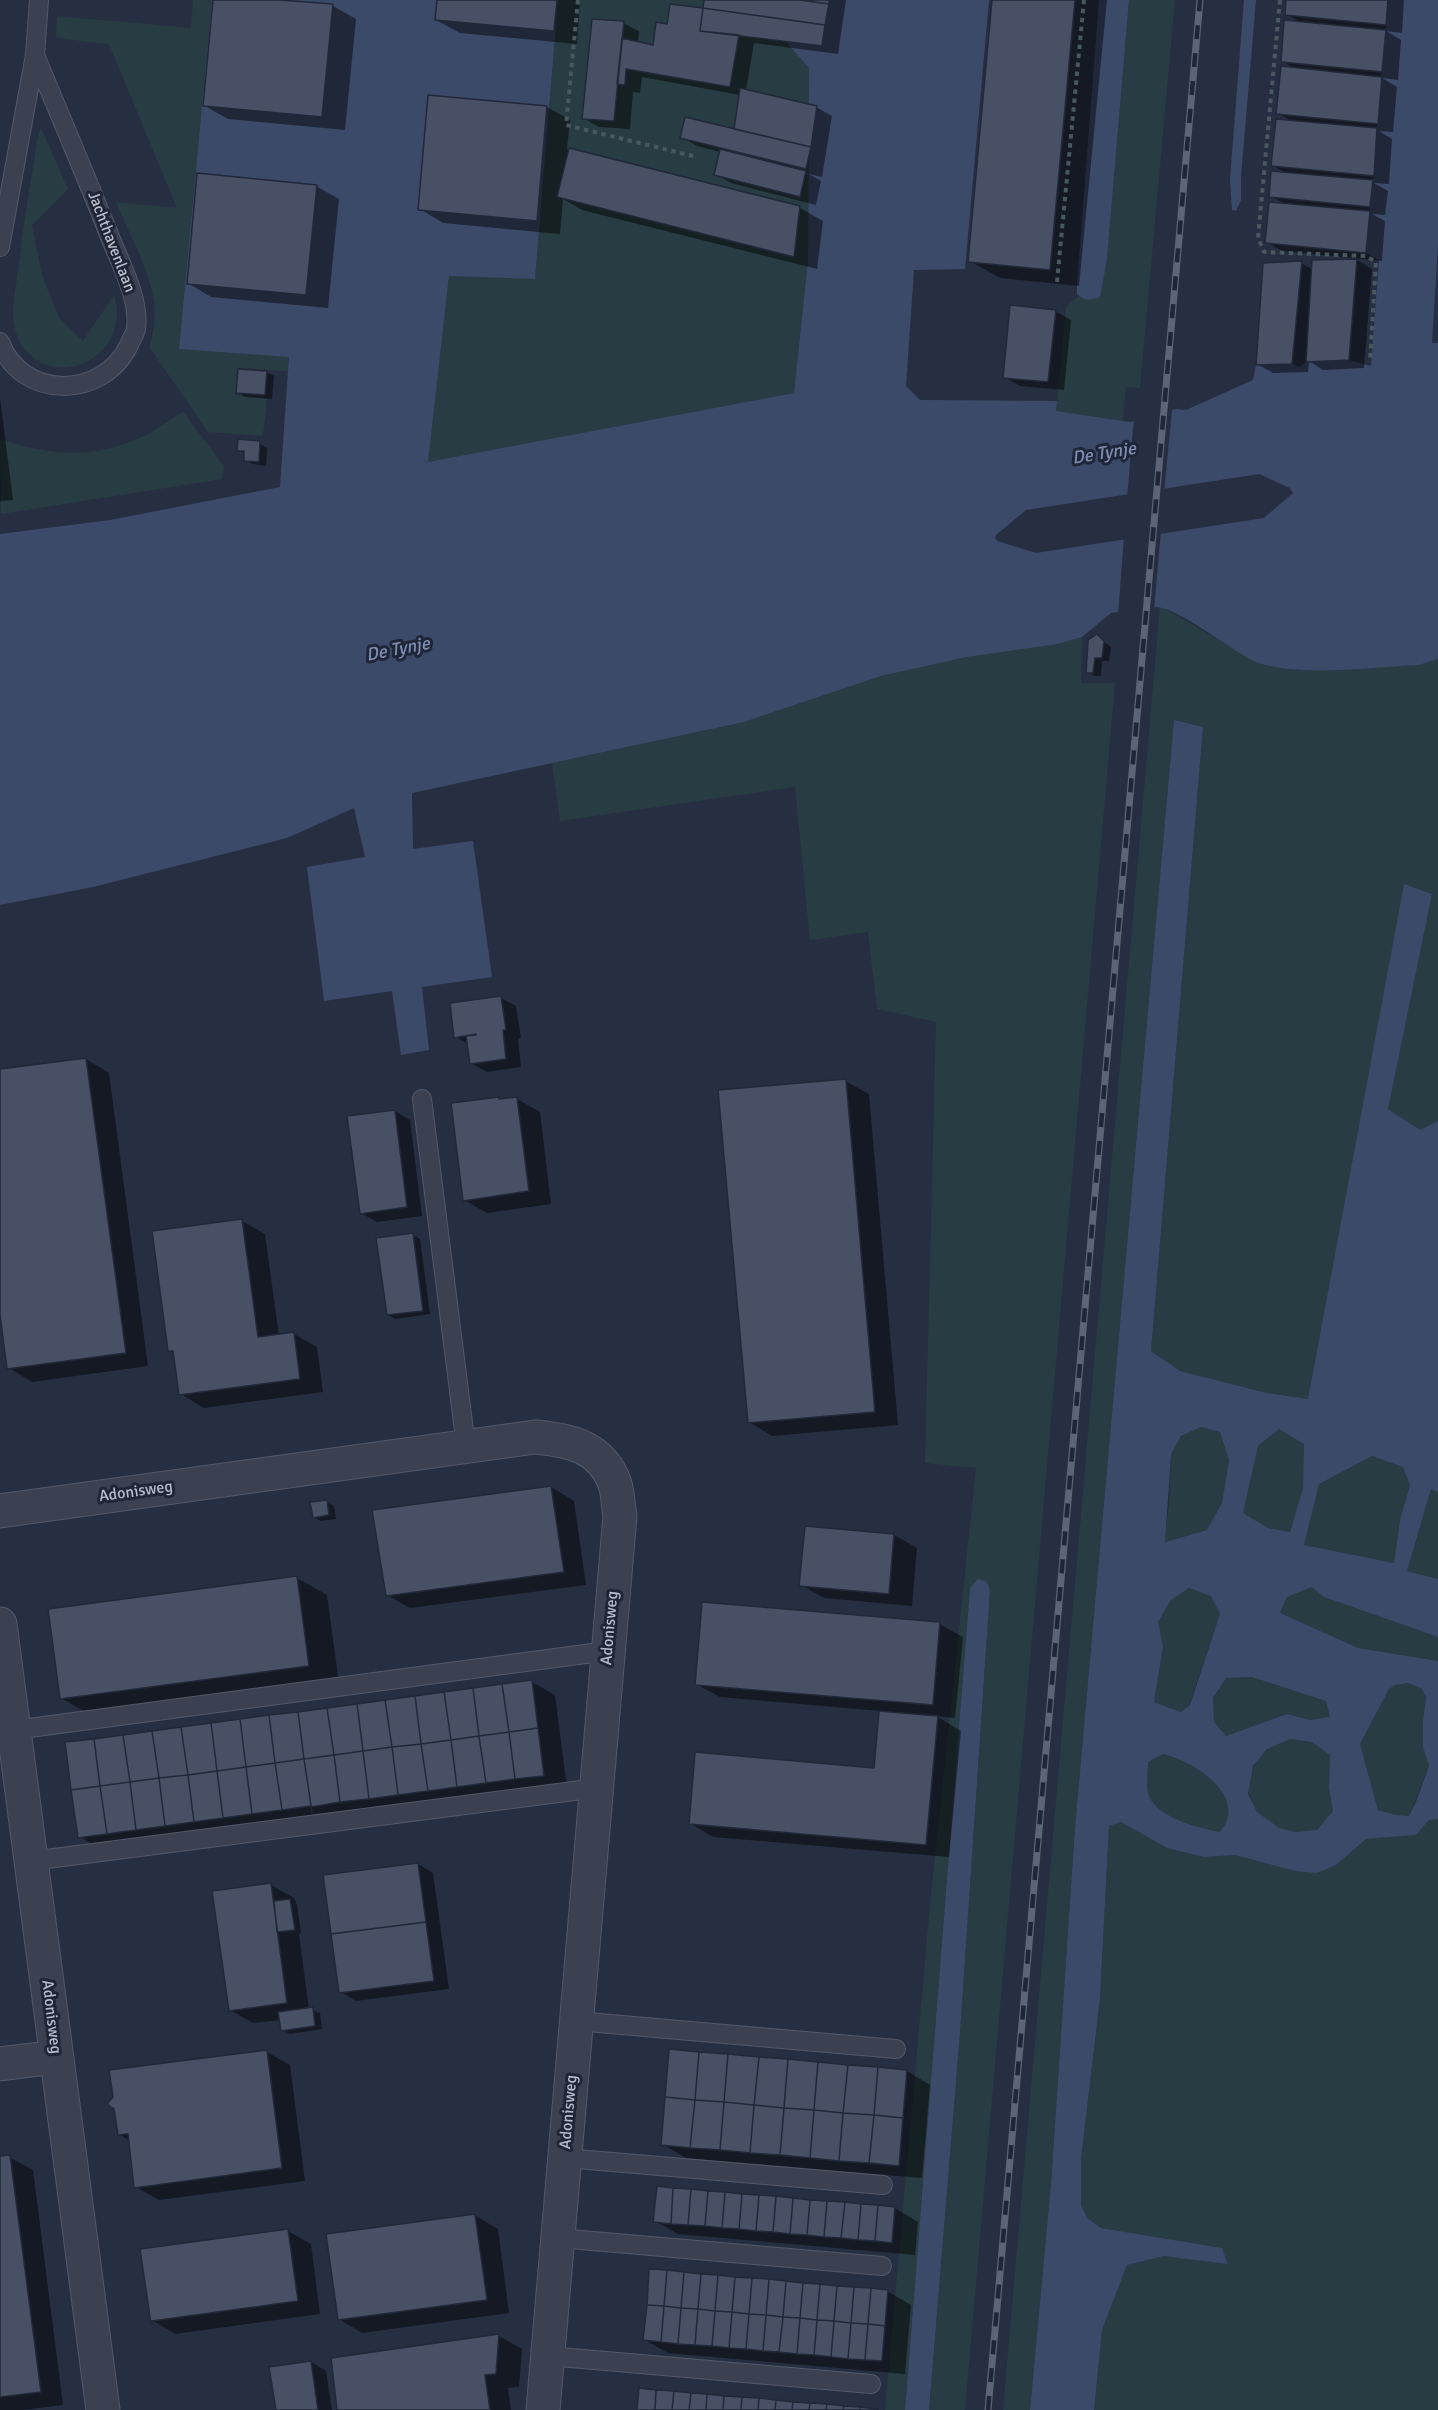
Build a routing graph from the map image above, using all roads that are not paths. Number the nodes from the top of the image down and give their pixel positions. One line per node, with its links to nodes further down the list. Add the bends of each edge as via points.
1 (39, 0): 2 (lane, Jachthavenlaan)
2 (35, 55): 3 (lane, Jachthavenlaan); 4 (lane, Jachthavenlaan, via 135,304 136,330 124,356 105,375 77,386 48,386 15,368)
3 (0, 247)
4 (0, 342)
5 (422, 1099): 6 (lane)
6 (466, 1446): 7 (street, Adonisweg); 9 (street, Adonisweg, via 535,1437 562,1440 585,1447 604,1462 615,1485 620,1516)
7 (0, 1511)
8 (0, 1624): 10 (street, Adonisweg)
9 (608, 1651): 10 (lane); 11 (street, Adonisweg)
10 (14, 1730): 12 (street, Adonisweg)
11 (597, 1788): 12 (lane); 13 (street, Adonisweg)
12 (31, 1862): 15 (street, Adonisweg)
13 (576, 2021): 14 (lane); 17 (street, Adonisweg)
14 (896, 2049)
15 (56, 2057): 16 (street); 23 (street, Adonisweg)
16 (0, 2064)
17 (565, 2158): 18 (lane); 19 (street, Adonisweg)
18 (883, 2185)
19 (558, 2238): 20 (lane); 21 (street, Adonisweg)
20 (882, 2266)
21 (548, 2356): 22 (lane); 24 (street, Adonisweg)
22 (871, 2384)
23 (103, 2410)
24 (543, 2410)

